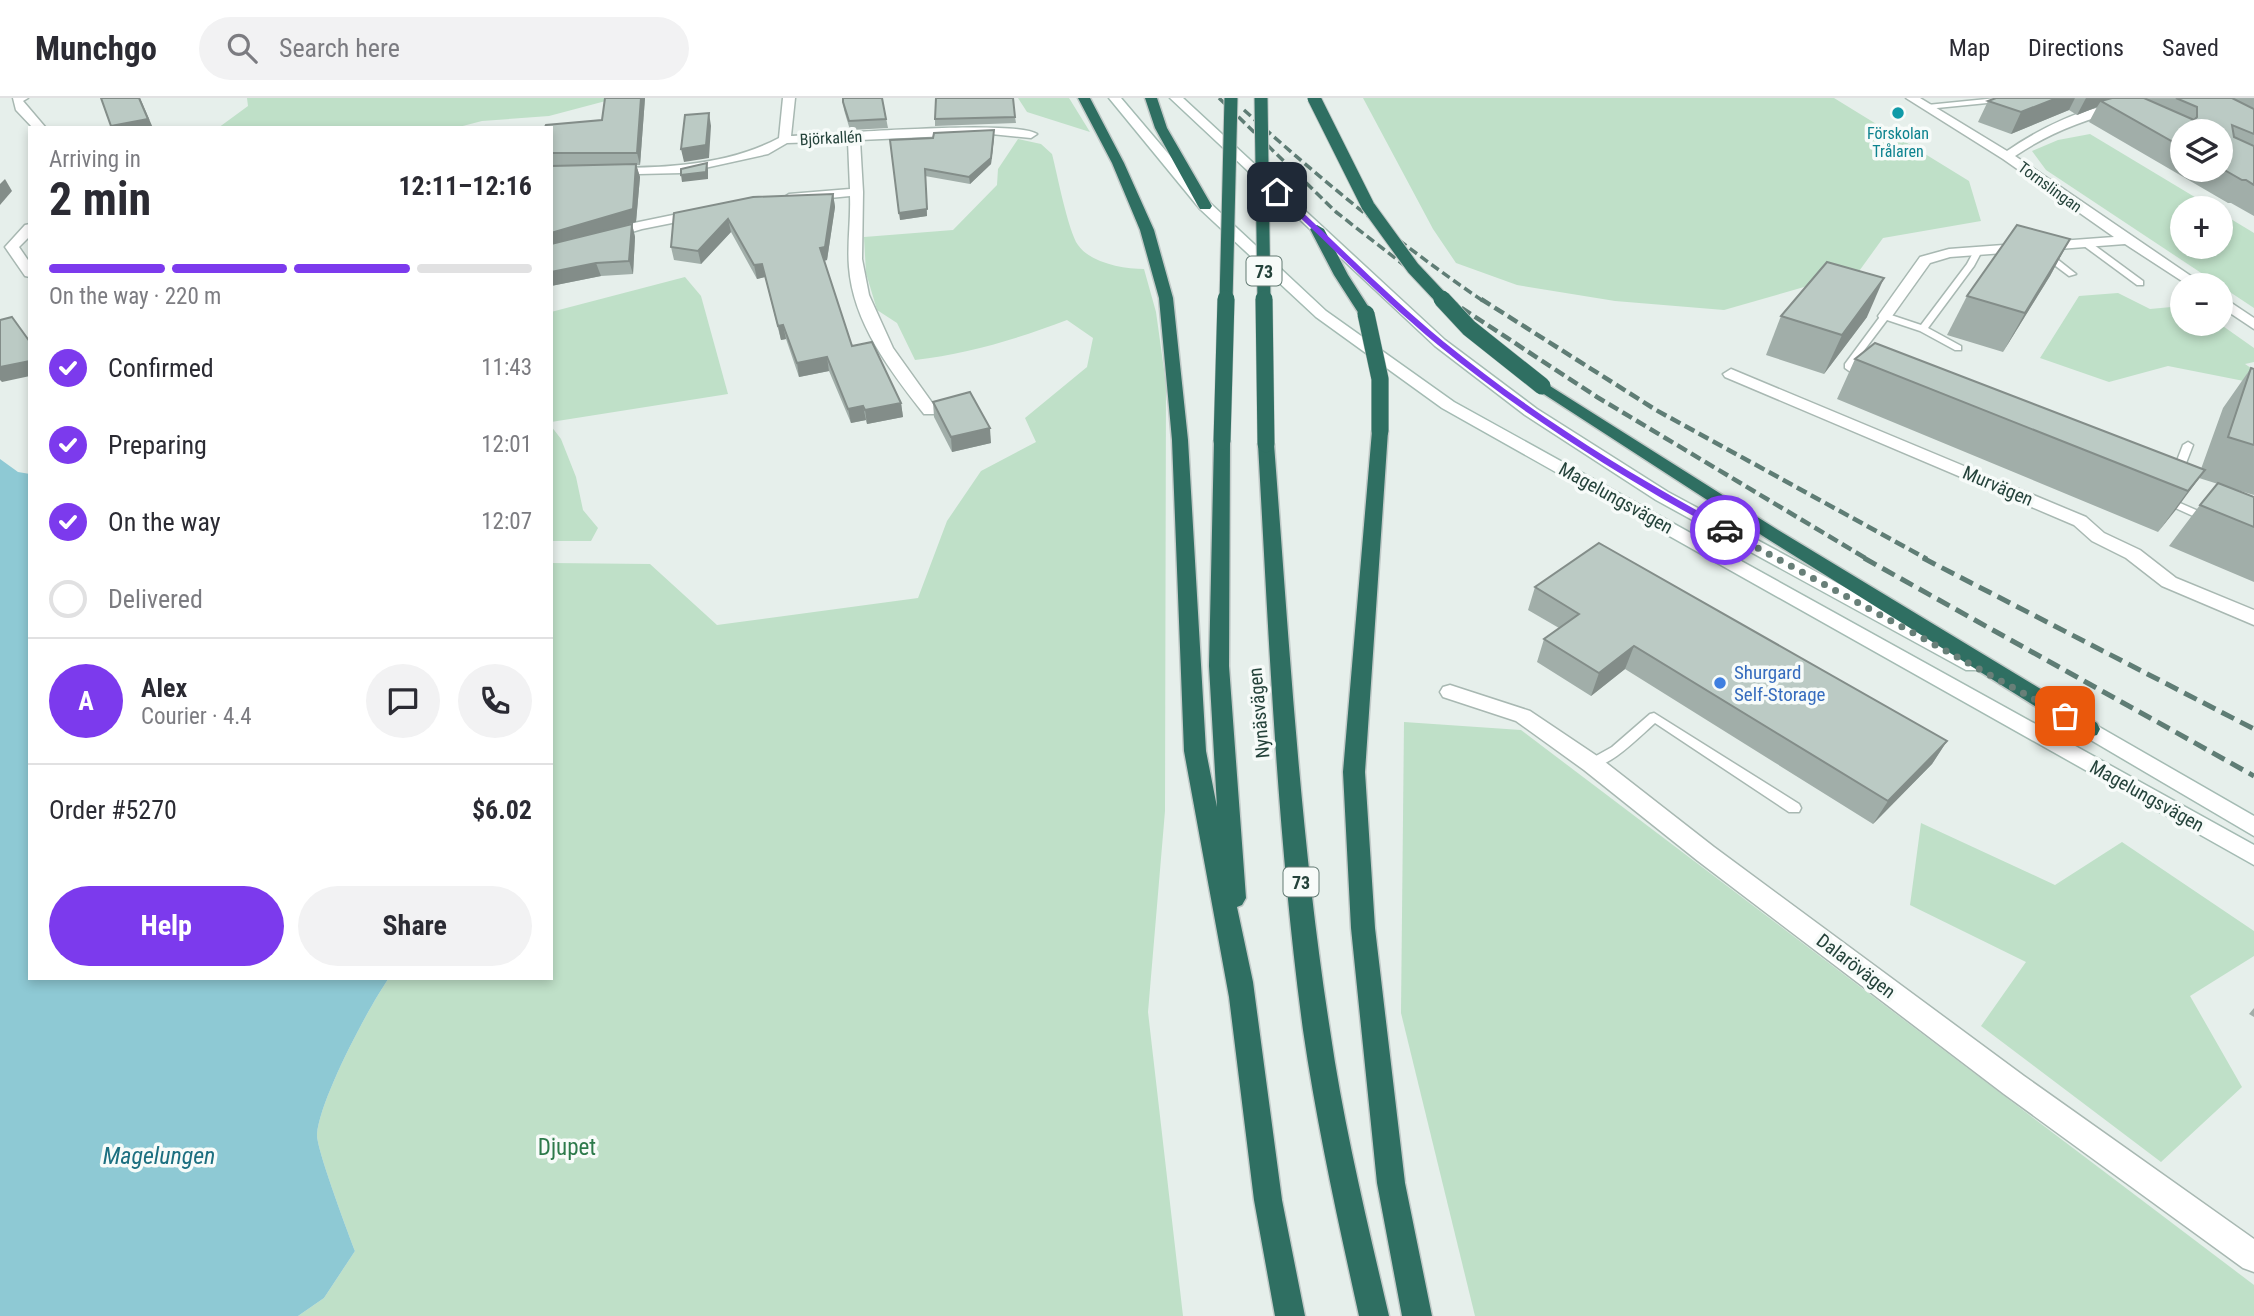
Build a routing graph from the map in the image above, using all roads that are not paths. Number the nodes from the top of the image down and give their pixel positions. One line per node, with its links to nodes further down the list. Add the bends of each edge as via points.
1 (789, 98): 18 (street)
2 (1084, 98): 56 (highway, via 1147,230 1166,298 1180,440 1195,751)
3 (1115, 98): 23 (street, Magelungsvägen)
4 (1151, 98): 23 (highway, via 1161,128)
5 (1176, 98): 25 (street, Magelungsvägen)
6 (1231, 98): 56 (highway, Nynäsvägen / 73, bridge, via 1219,666)
7 (1261, 98): 59 (highway, Nynäsvägen / 73, bridge, via 1266,444 1281,668 1311,990 1339,1156)
8 (1314, 98): 51 (highway, bridge, via 1368,206 1413,268 1469,328 1542,386)
9 (1912, 98): 14 (street)
10 (2017, 98): 14 (lane)
11 (2105, 98): 19 (street, Tornslingan, via 2130,109 2094,114)
12 (20, 99): 13 (street); 15 (street, via 22,110)
13 (0, 101)
14 (1927, 107): 19 (street)
15 (38, 126)
16 (1031, 134): 17 (street, Björkallén, via 990,130)
17 (854, 137): 18 (street, Björkallén); 21 (street)
18 (785, 140): 20 (street, Björkallén, via 764,151 682,169)
19 (2007, 156): 27 (street, Tornslingan)
20 (553, 172)
21 (857, 192): 22 (street); 44 (street, via 856,275 867,316 895,366)
22 (768, 201)
23 (1205, 206): 55 (street, Magelungsvägen, via 1321,314 1448,405)
24 (716, 211): 31 (street, via 639,226)
25 (1317, 229): 51 (street, Magelungsvägen, via 1440,343 1531,412 1662,496); 60 (highway, bridge, via 1366,314 1380,379 1354,772 1363,928 1390,1170)
26 (28, 230): 30 (street)
27 (2127, 240): 28 (street); 34 (street, Tornslingan)
28 (2087, 244): 29 (street); 36 (lane)
29 (2035, 247): 32 (street); 35 (lane)
30 (6, 248): 33 (street)
31 (553, 251)
32 (1978, 251): 38 (street, via 1925,260); 40 (lane)
33 (28, 271)
34 (2178, 273)
35 (2072, 274)
36 (2140, 283)
37 (2233, 309): 39 (street)
38 (1885, 316): 40 (lane); 43 (lane, via 1848,366)
39 (2254, 325)
40 (1923, 329): 41 (lane)
41 (1958, 348)
42 (1731, 374): 49 (street, Murvägen, via 2080,521 2169,582)
43 (1873, 384)
44 (930, 411)
45 (2188, 445): 47 (lane)
46 (2154, 495): 47 (lane)
47 (2167, 500): 48 (lane)
48 (2220, 526)
49 (2254, 618)
50 (1450, 692): 52 (street, Dalarövägen, via 1523,716)
51 (2089, 729): 54 (street, Magelungsvägen)
52 (1592, 764): 53 (lane, via 1654,717); 57 (street, Dalarövägen, via 2014,1085)
53 (1794, 808)
54 (2254, 827)
55 (2254, 856)
56 (1241, 995): 58 (highway, Nynäsvägen / 73, via 1268,1200)
57 (2254, 1257)
58 (1290, 1316)
59 (1374, 1316)
60 (1418, 1316)

